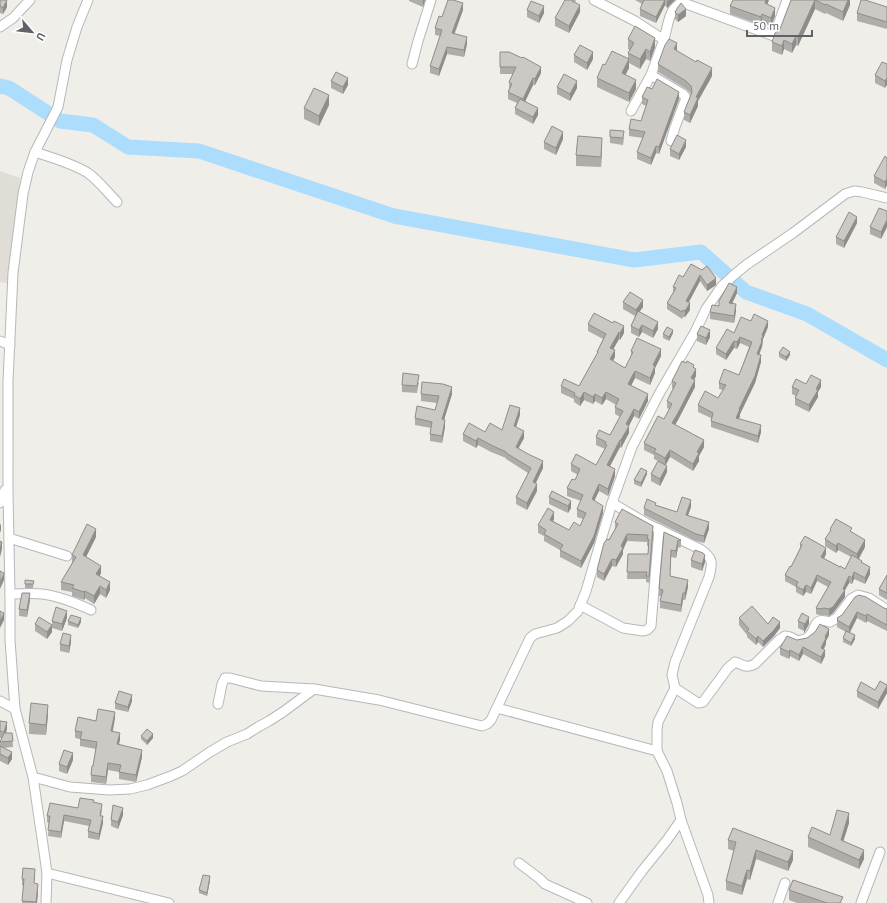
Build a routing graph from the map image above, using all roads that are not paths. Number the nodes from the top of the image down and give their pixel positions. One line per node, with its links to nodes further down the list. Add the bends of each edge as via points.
1 (30, 0): 7 (street, via 13,18)
2 (88, 0): 13 (street, via 67,60 58,108)
3 (431, 0): 9 (street)
4 (594, 0): 8 (street)
5 (787, 0): 6 (street, via 774,36)
6 (682, 1): 8 (street, via 672,12)
7 (0, 27)
8 (664, 39): 10 (street)
9 (412, 64)
10 (651, 76): 11 (street); 12 (street, via 686,98)
11 (631, 112)
12 (671, 141)
13 (35, 152): 15 (street, via 69,163 88,174); 17 (street, via 23,194 13,273)
14 (887, 198): 21 (street, via 854,191 845,194 746,265 722,286 706,309 632,447)
15 (117, 202)
16 (0, 341): 17 (street)
17 (10, 345): 18 (street)
18 (4, 408): 19 (street)
19 (4, 490): 20 (street); 23 (street)
20 (0, 503)
21 (612, 503): 22 (street); 26 (street)
22 (659, 529): 26 (street, via 651,626 647,630 623,628); 31 (street, via 700,548 707,554 712,565 675,662 672,675)
23 (9, 538): 24 (street); 25 (street)
24 (67, 556)
25 (10, 594): 27 (street, via 54,596); 30 (street)
26 (580, 605): 35 (street, via 568,621 530,638)
27 (91, 610)
28 (887, 610): 31 (street, via 869,598 858,595 851,599 837,618 830,622 819,620 807,638 798,641 785,636 755,664 745,667 735,662 703,702 698,703)
29 (0, 632): 30 (street)
30 (10, 632): 36 (street)
31 (675, 688): 37 (street, via 658,722)
32 (314, 689): 34 (street, via 261,686 225,678); 35 (street, via 379,700 482,726 488,724); 38 (street, via 247,734 227,742 182,771 147,785 109,790 70,786)
33 (0, 701): 36 (street)
34 (218, 704)
35 (497, 708): 37 (street)
36 (15, 710): 38 (street)
37 (657, 750): 39 (street, via 676,797)
38 (33, 777): 42 (street)
39 (681, 820): 47 (street); 48 (street)
40 (880, 852): 50 (street)
41 (519, 863): 46 (street, via 545,884)
42 (47, 873): 44 (street); 45 (street)
43 (785, 883): 49 (street)
44 (46, 903)
45 (169, 903)
46 (587, 903)
47 (619, 903)
48 (709, 903)
49 (778, 903)
50 (862, 903)

